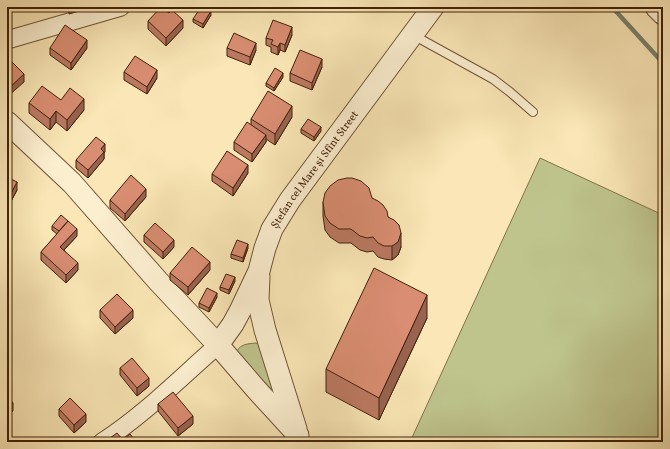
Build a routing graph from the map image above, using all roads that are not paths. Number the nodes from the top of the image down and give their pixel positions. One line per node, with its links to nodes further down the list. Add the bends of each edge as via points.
1 (121, 7): 6 (street)
2 (432, 7): 5 (street, Ștefan cel Mare și Sfînt Street)
3 (656, 7): 4 (street)
4 (663, 14)
5 (412, 35): 7 (lane, via 493,80); 9 (street, Ștefan cel Mare și Sfînt Street, via 290,200 272,229)
6 (7, 40)
7 (533, 112)
8 (7, 122): 10 (street, via 72,183)
9 (259, 271): 10 (street, Ștefan cel Mare și Sfînt Street, via 236,318); 11 (street, via 258,300 265,330)
10 (218, 345): 11 (street); 12 (street, via 139,415)
11 (299, 438)
12 (102, 442)

